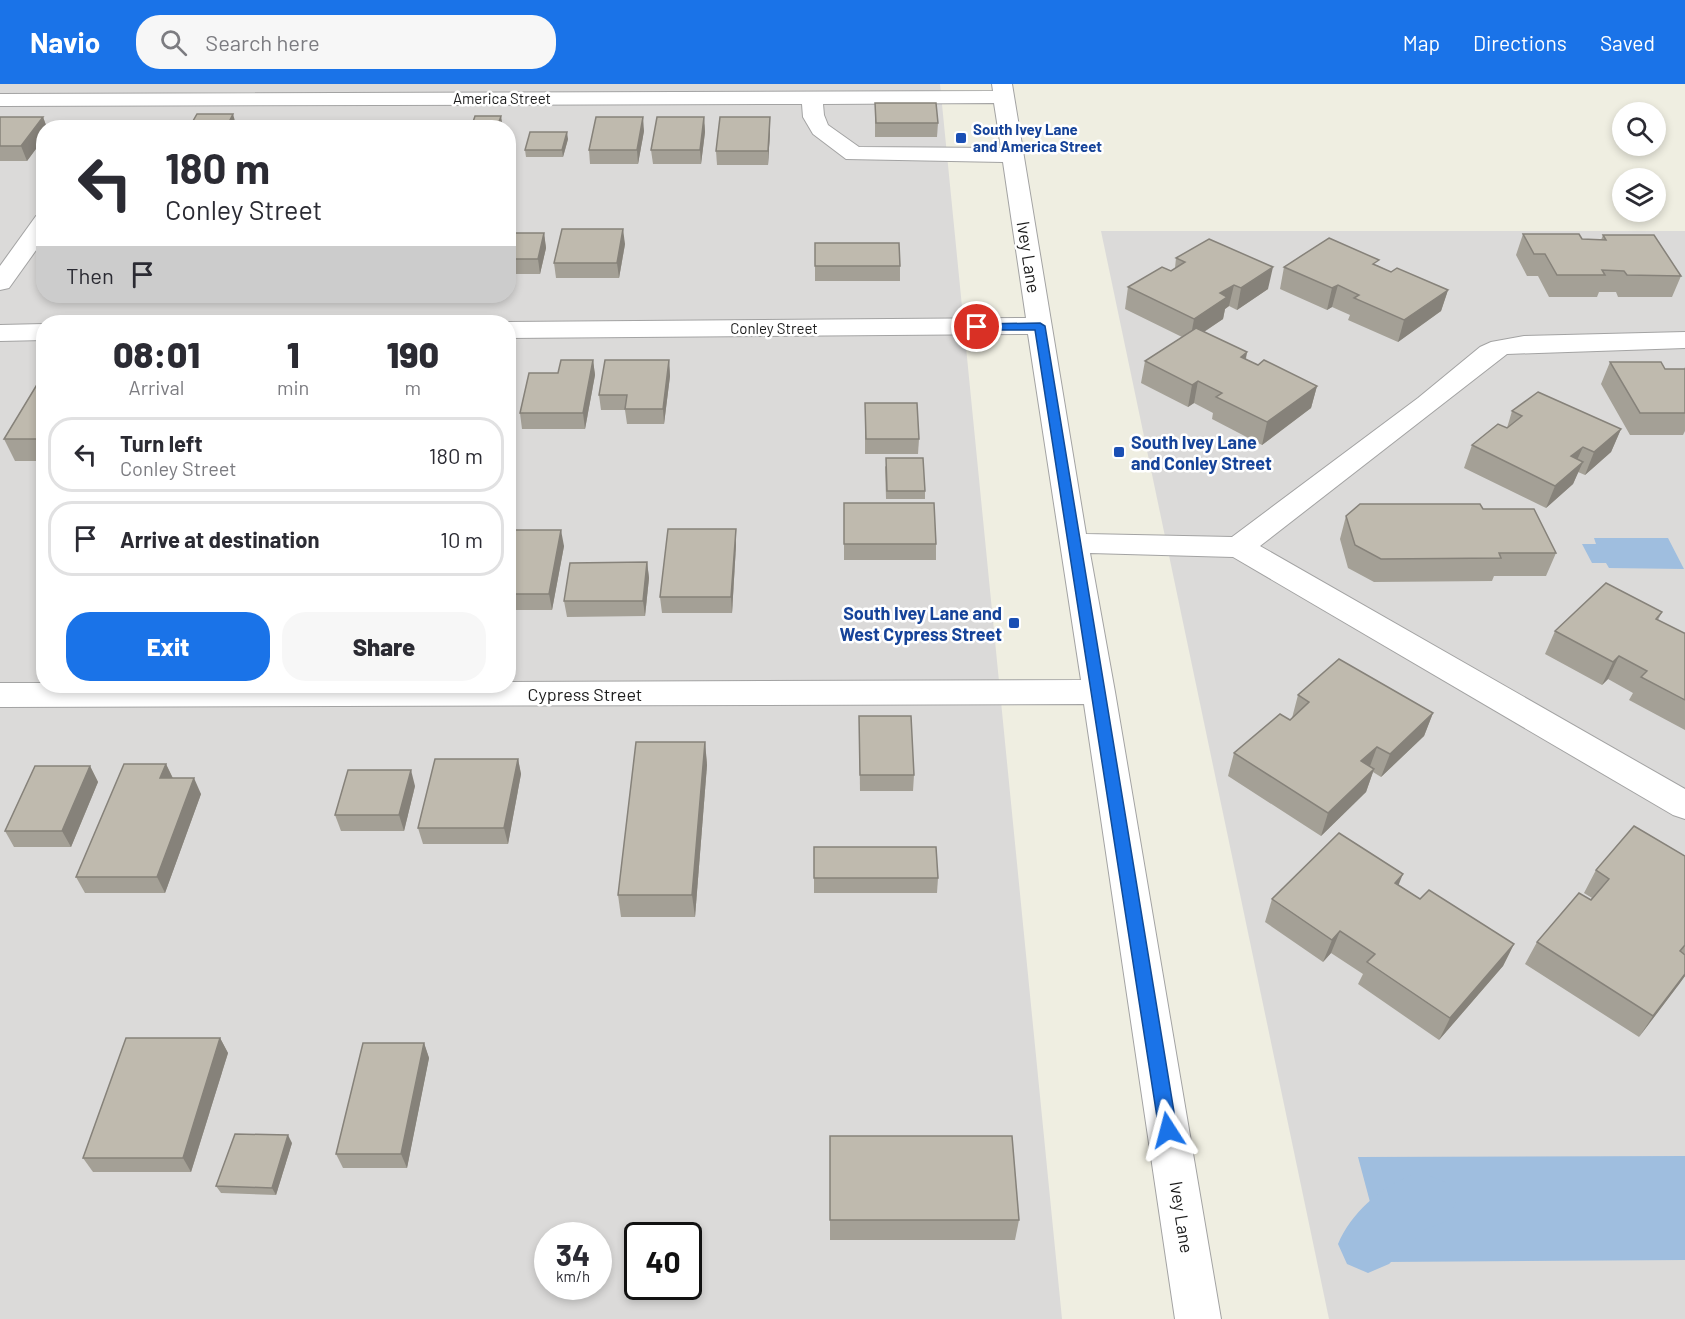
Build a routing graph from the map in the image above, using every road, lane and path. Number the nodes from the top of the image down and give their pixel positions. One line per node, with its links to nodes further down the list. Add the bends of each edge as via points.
1 (1003, 90): 3 (street, America Street); 6 (street, Ivey Lane)
2 (134, 92): 3 (street, America Street); 4 (street, America Street); 5 (street)
3 (813, 97): 6 (street, via 814,118 821,129 854,154)
4 (0, 100)
5 (116, 118)
6 (1014, 154): 9 (street, Ivey Lane)
7 (36, 232): 8 (street)
8 (0, 283)
9 (1040, 326): 10 (street, Conley Street); 14 (street, Ivey Lane)
10 (516, 330)
11 (36, 332): 12 (street)
12 (0, 333)
13 (1685, 340): 15 (street, via 1500,347)
14 (1073, 543): 15 (street); 16 (street, Ivey Lane)
15 (1239, 548): 18 (street)
16 (1099, 692): 17 (street, Cypress Street); 19 (street, Ivey Lane)
17 (0, 695)
18 (1685, 806)
19 (1198, 1319)

